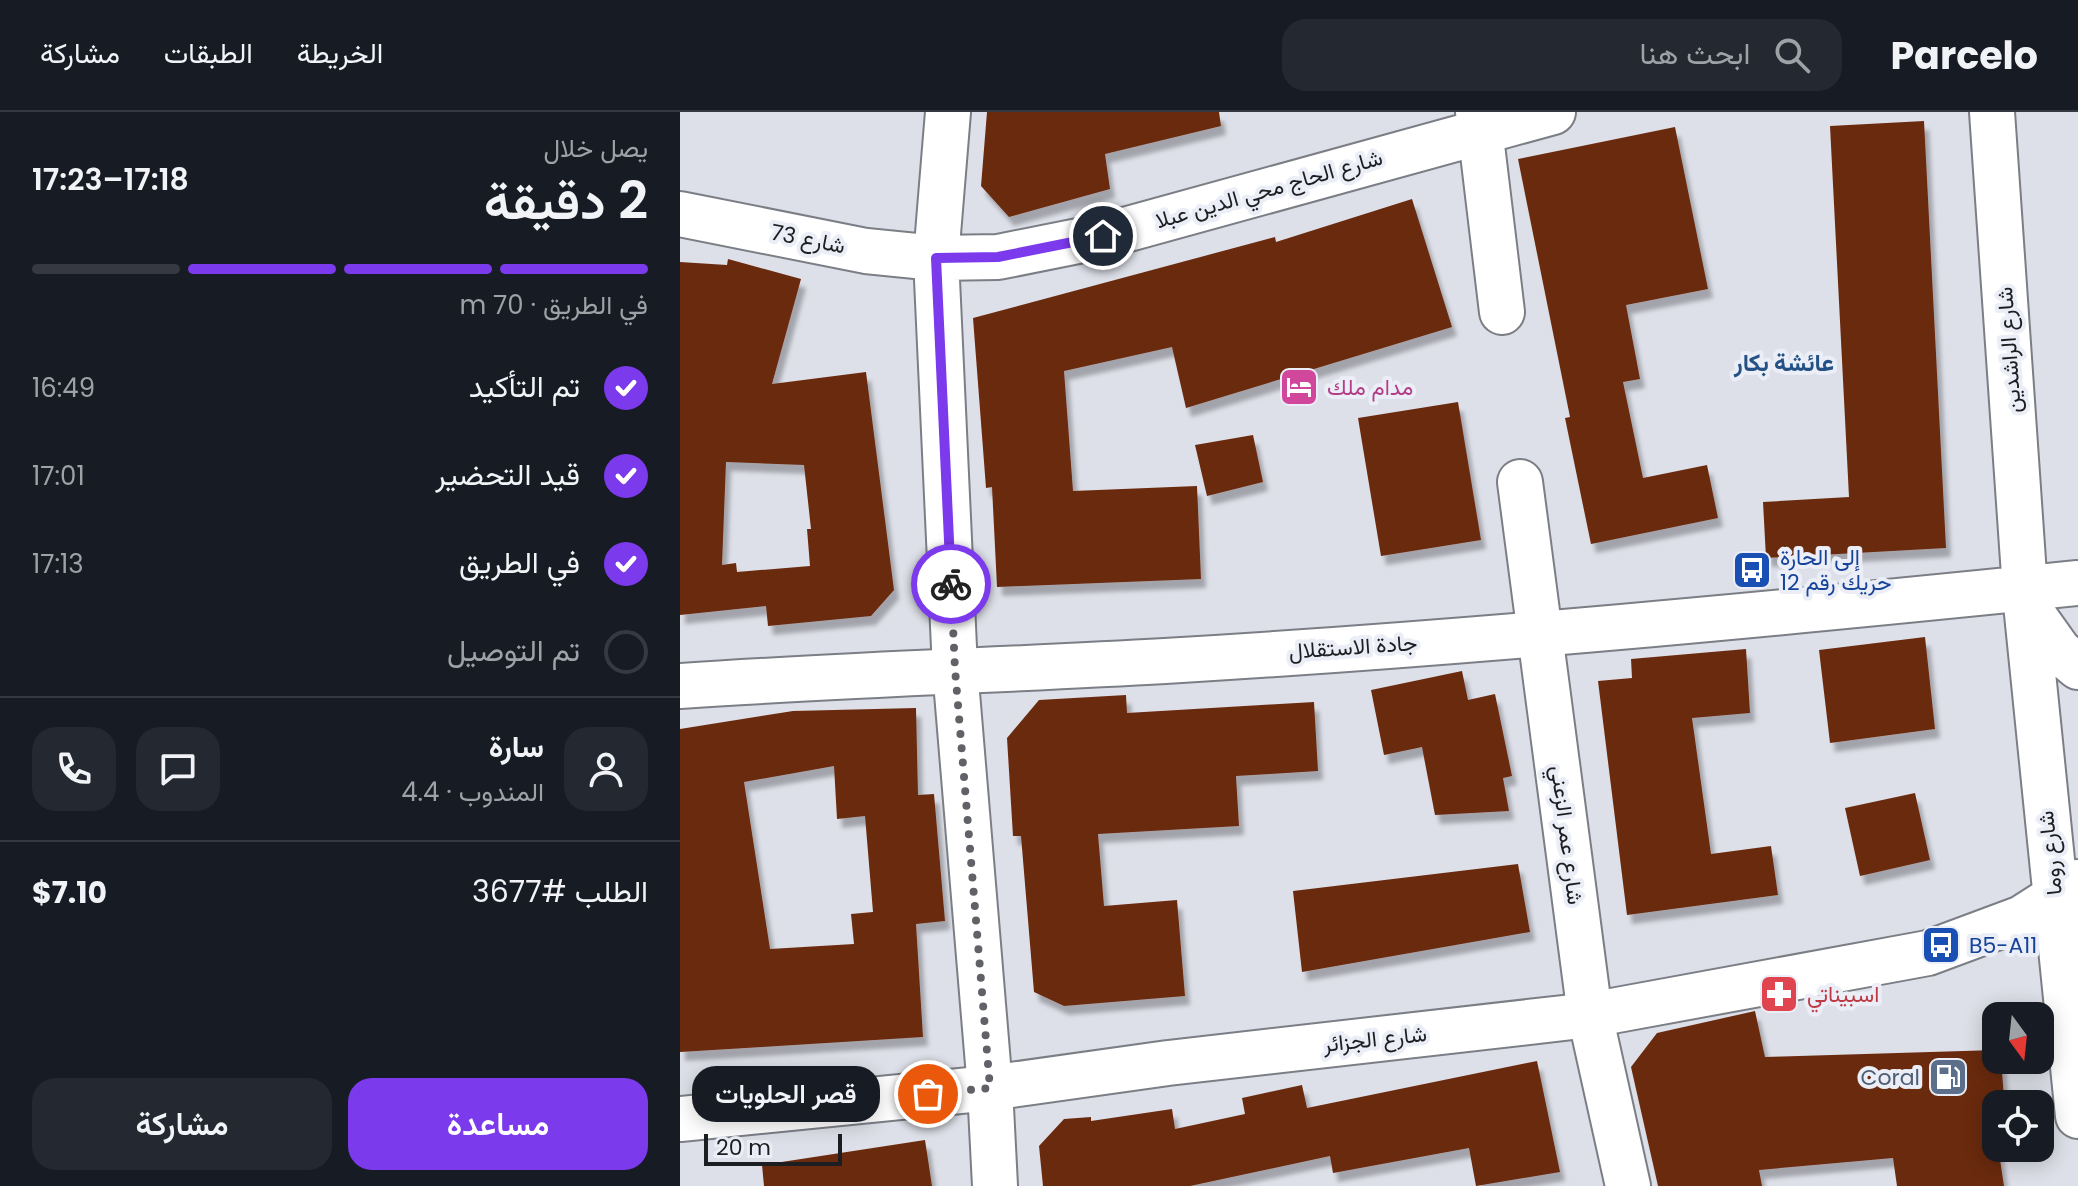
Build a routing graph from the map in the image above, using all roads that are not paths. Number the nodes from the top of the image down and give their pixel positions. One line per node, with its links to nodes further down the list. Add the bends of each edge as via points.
1 (948, 112): 6 (street)
2 (1553, 112): 4 (street, شارع الحاج محي الدين عبلا)
3 (1992, 112): 10 (street, شارع الراشدين)
4 (1479, 121): 6 (street, شارع الحاج محي الدين عبلا, via 1048,250); 7 (street)
5 (680, 214): 6 (street, شارع 73, via 866,251)
6 (936, 258): 13 (street)
7 (1502, 312)
8 (1520, 482): 11 (street, شارع عمر الزعني)
9 (2078, 583): 10 (street, جادة الاستقلال)
10 (2026, 596): 11 (street, جادة الاستقلال); 12 (street, via 2059,651); 15 (street, شارع روما)
11 (1542, 635): 13 (street, جادة الاستقلال, via 1165,661); 16 (street, شارع عمر الزعني)
12 (2078, 667)
13 (955, 669): 14 (street, جادة الاستقلال); 17 (street)
14 (680, 686)
15 (2066, 890): 16 (street, شارع الجزائر, via 2022,918 1928,953); 18 (street, شارع روما)
16 (1590, 1015): 17 (street, شارع الجزائر); 21 (street, شارع عمر الزعني)
17 (990, 1088): 19 (street, شارع الجزائر); 20 (street)
18 (2078, 1116)
19 (680, 1119)
20 (995, 1186)
21 (1628, 1186)

